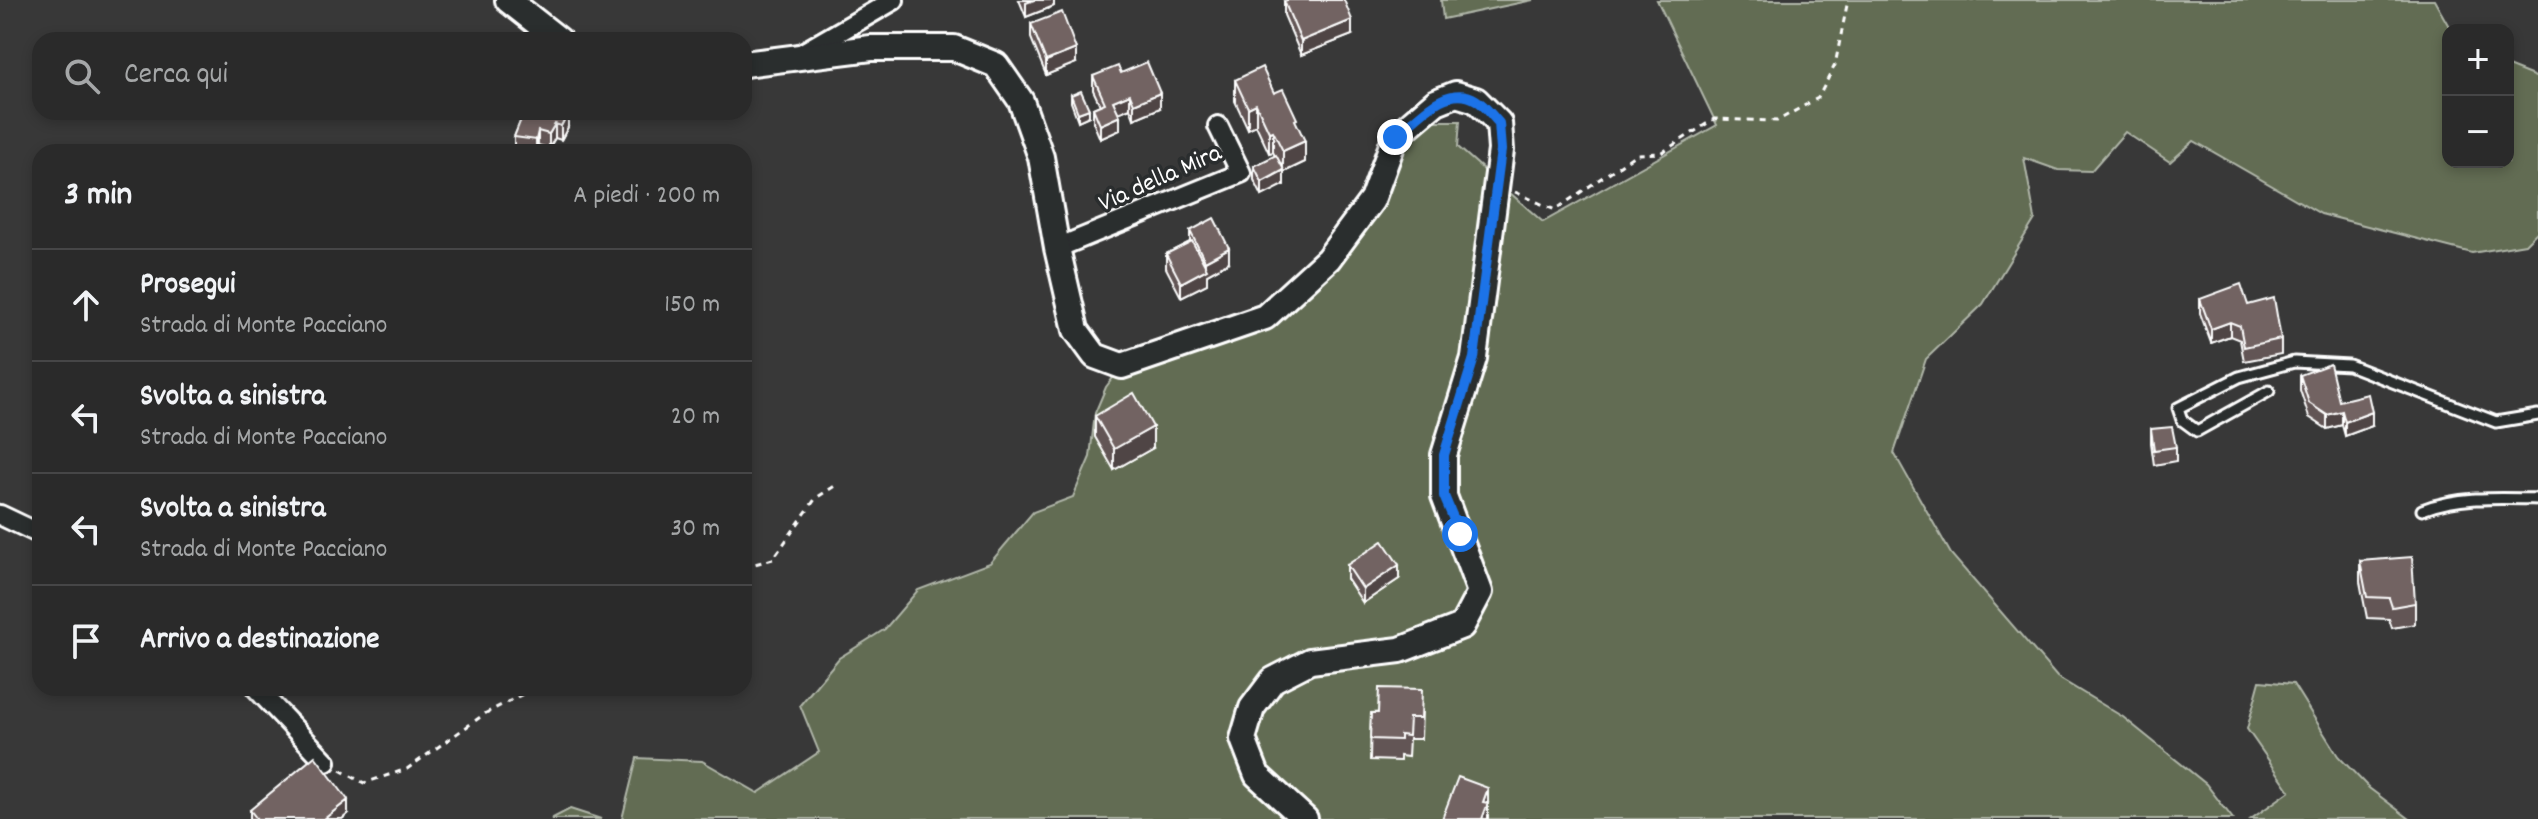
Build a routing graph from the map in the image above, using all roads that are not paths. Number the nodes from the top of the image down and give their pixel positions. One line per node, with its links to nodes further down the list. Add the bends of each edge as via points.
1 (508, 0): 3 (street)
2 (894, 0): 4 (street)
3 (549, 32)
4 (796, 57): 5 (street); 7 (street, via 871,48 954,48 996,65 1021,101 1041,157)
5 (752, 63)
6 (1218, 126): 7 (street, Via della Mira, via 1241,173)
7 (1057, 248): 16 (street, via 1076,330 1095,356 1122,366 1265,317 1328,259 1372,200 1395,137 1436,102 1456,94 1476,100 1499,123 1501,150 1474,358 1444,455 1444,496 1480,592 1462,626 1400,650 1310,661 1273,680 1252,708 1243,739 1257,775)
8 (2269, 391): 9 (lane, via 2197,431 2182,420 2178,408 2239,377 2294,362 2349,365 2496,422)
9 (2538, 415)
10 (2538, 499): 11 (lane, via 2442,503)
11 (2422, 510)
12 (0, 515): 13 (street)
13 (32, 530)
14 (264, 696): 15 (street)
15 (326, 762)
16 (1305, 819)

